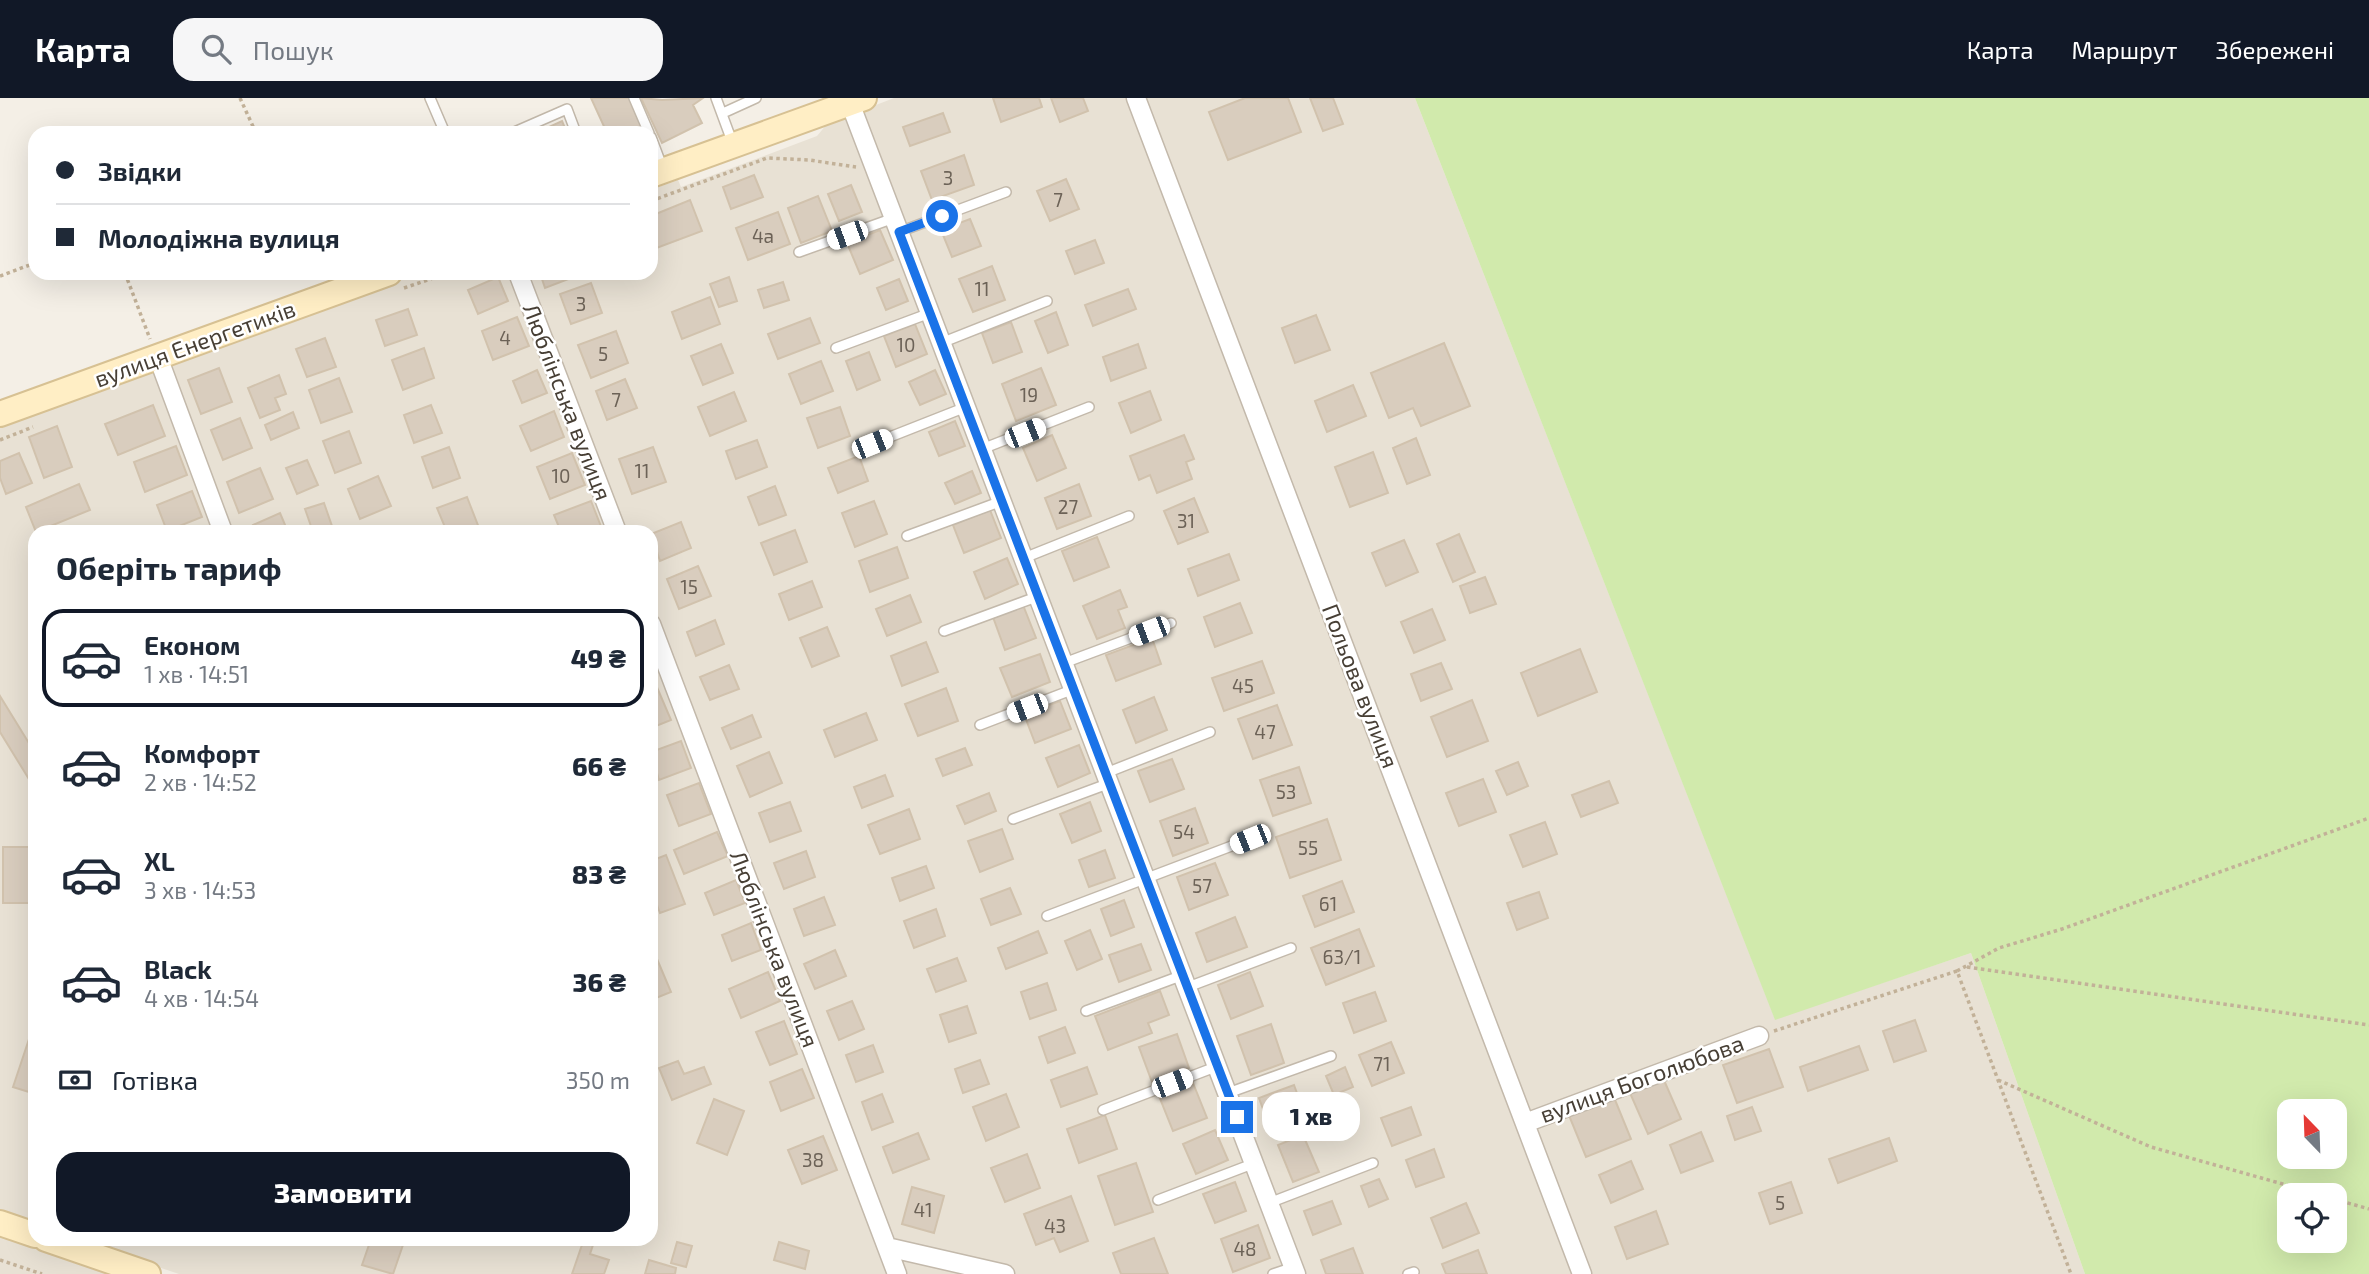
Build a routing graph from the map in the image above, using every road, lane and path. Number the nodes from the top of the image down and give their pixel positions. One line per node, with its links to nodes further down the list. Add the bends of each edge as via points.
1 (240, 98): 9 (path)
2 (430, 98): 10 (lane)
3 (634, 98): 13 (lane)
4 (716, 98): 8 (lane)
5 (756, 98): 8 (lane)
6 (1136, 98): 68 (street, Польова вулиця)
7 (857, 100): 14 (street); 15 (street)
8 (723, 113): 14 (lane)
9 (253, 126)
10 (442, 126)
11 (528, 126): 12 (lane, via 567,109)
12 (573, 126)
13 (646, 126)
14 (733, 145): 16 (street)
15 (876, 171): 18 (path, via 767,158); 19 (street)
16 (658, 173)
17 (1006, 192): 19 (lane)
18 (658, 198)
19 (897, 225): 20 (lane); 27 (street)
20 (799, 252)
21 (28, 266): 22 (path)
22 (0, 276)
23 (128, 280): 30 (path)
24 (370, 280): 30 (street, вулиця Енергетиків)
25 (521, 280): 39 (street, Люблінська вулиця)
26 (1047, 300): 28 (lane)
27 (930, 313): 28 (street); 29 (lane)
28 (941, 342): 31 (street)
29 (836, 348)
30 (158, 358): 33 (street, вулиця Енергетиків); 38 (street)
31 (966, 407): 34 (lane); 35 (street)
32 (1088, 407): 35 (lane)
33 (0, 414)
34 (872, 444)
35 (982, 449): 36 (street)
36 (1002, 501): 40 (lane); 41 (street)
37 (1129, 516): 41 (lane)
38 (220, 525)
39 (614, 525)
40 (907, 536)
41 (1024, 558): 42 (street)
42 (1038, 596): 44 (lane); 46 (street)
43 (1171, 623): 46 (lane)
44 (944, 631)
45 (658, 642): 79 (street, Люблінська вулиця)
46 (1064, 663): 47 (street)
47 (1074, 690): 48 (lane); 50 (street)
48 (980, 725)
49 (1210, 732): 50 (lane)
50 (1108, 778): 52 (lane); 54 (street)
51 (2369, 818): 57 (path, via 1999,948)
52 (1013, 819)
53 (1250, 839): 54 (lane)
54 (1147, 880): 55 (lane); 59 (street)
55 (1047, 916)
56 (1291, 948): 59 (lane)
57 (1965, 967): 58 (path); 61 (path)
58 (1957, 971): 62 (path); 65 (path)
59 (1186, 981): 60 (lane); 64 (street)
60 (1086, 1011)
61 (2369, 1025)
62 (1759, 1036): 68 (street, вулиця Боголюбова)
63 (1331, 1056): 66 (lane)
64 (1218, 1066): 66 (street); 67 (lane)
65 (1998, 1080): 71 (path, via 2151,1147); 88 (path)
66 (1228, 1093): 69 (street)
67 (1103, 1110)
68 (1525, 1123): 87 (street, Польова вулиця)
69 (1255, 1163): 72 (lane); 73 (street)
70 (1373, 1163): 73 (lane)
71 (2279, 1183)
72 (1158, 1200)
73 (1269, 1203): 81 (street)
74 (2347, 1203): 75 (path)
75 (2369, 1209)
76 (0, 1223): 77 (street)
77 (28, 1233)
78 (66, 1246): 83 (street)
79 (887, 1247): 84 (street, Люблінська вулиця); 85 (street)
80 (0, 1260): 82 (path)
81 (1295, 1270): 86 (lane)
82 (42, 1274)
83 (148, 1274)
84 (897, 1274)
85 (1004, 1274)
86 (1273, 1274)
87 (1582, 1274)
88 (2071, 1274)

